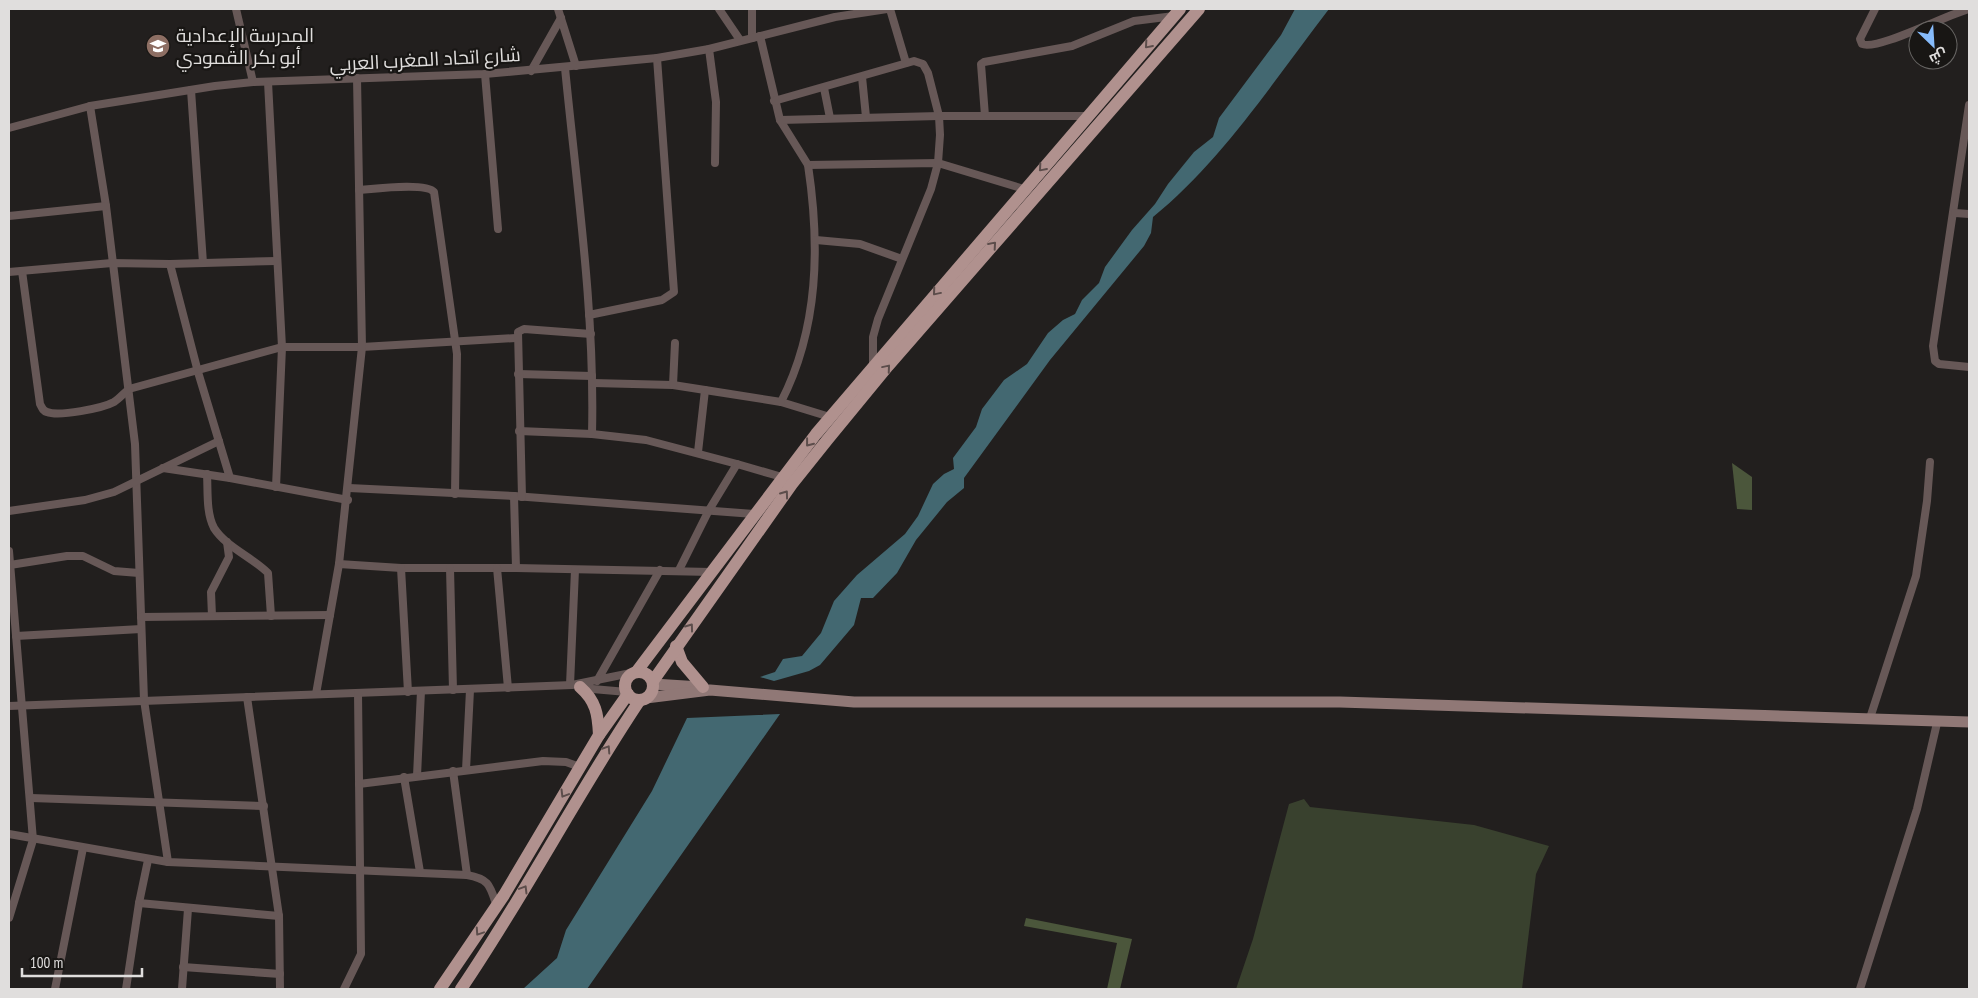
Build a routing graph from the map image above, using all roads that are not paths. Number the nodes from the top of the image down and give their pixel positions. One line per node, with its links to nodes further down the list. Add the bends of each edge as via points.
1 (236, 9): 24 (street)
2 (567, 9): 11 (street)
3 (719, 9): 14 (street)
4 (752, 9): 13 (street)
5 (889, 9): 9 (street, شارع اتحاد المغرب العربي); 17 (street)
6 (1199, 9): 112 (main road, one-way to 6, via 792,484 888,366)
7 (1875, 9): 8 (street, via 1860,38 1866,46 1882,43)
8 (1969, 9)
9 (871, 10): 12 (street, شارع اتحاد المغرب العربي)
10 (1177, 12): 32 (street, via 1134,21 1072,46 984,62 981,75); 33 (main road, one-way to 33)
11 (559, 13): 18 (street); 20 (street)
12 (835, 13): 13 (street, شارع اتحاد المغرب العربي)
13 (756, 37): 14 (street, شارع اتحاد المغرب العربي); 28 (street)
14 (740, 40): 15 (street, شارع اتحاد المغرب العربي)
15 (709, 49): 16 (street, شارع اتحاد المغرب العربي); 38 (street, via 716,102)
16 (657, 58): 18 (street, شارع اتحاد المغرب العربي); 56 (street, via 674,292 662,300)
17 (906, 63): 23 (street); 31 (street, via 917,61 926,69)
18 (576, 66): 19 (street, شارع اتحاد المغرب العربي)
19 (565, 68): 20 (street, شارع اتحاد المغرب العربي); 56 (street)
20 (531, 71): 21 (street, شارع اتحاد المغرب العربي)
21 (485, 74): 22 (street, شارع اتحاد المغرب العربي); 47 (street)
22 (357, 78): 25 (street, شارع اتحاد المغرب العربي); 42 (street)
23 (862, 78): 26 (street); 34 (street)
24 (253, 82): 25 (street, شارع اتحاد المغرب العربي); 27 (street, شارع اتحاد المغرب العربي)
25 (268, 82): 50 (street)
26 (824, 88): 28 (street); 35 (street)
27 (190, 90): 30 (street, شارع اتحاد المغرب العربي); 52 (street)
28 (774, 100): 36 (street)
29 (1969, 105): 44 (street)
30 (90, 106): 37 (street, شارع اتحاد المغرب العربي); 43 (street)
31 (939, 116): 32 (street); 34 (street); 39 (street)
32 (985, 116): 33 (street)
33 (1087, 116): 41 (main road, one-way to 41)
34 (866, 117): 35 (street)
35 (830, 118): 36 (street)
36 (780, 120): 40 (street)
37 (9, 128)
38 (715, 163)
39 (938, 163): 40 (street); 41 (street); 49 (street, via 931,189)
40 (808, 165): 48 (street)
41 (1024, 189): 63 (main road, one-way to 63)
42 (358, 190): 59 (street, via 414,187 434,190); 62 (street)
43 (106, 206): 46 (street); 51 (street)
44 (1954, 213): 45 (street); 64 (street, via 1933,346 1934,357 1939,364)
45 (1969, 214)
46 (9, 216)
47 (498, 229)
48 (816, 240): 49 (street, via 860,244); 71 (street, via 811,309 798,362)
49 (902, 259): 63 (street, via 873,337)
50 (276, 261): 52 (street); 61 (street)
51 (112, 263): 53 (street); 54 (street); 69 (street)
52 (204, 263): 53 (street)
53 (170, 264): 65 (street)
54 (22, 271): 55 (street); 69 (street, via 38,395 43,410 65,413 97,407 114,402)
55 (9, 272)
56 (589, 315): 57 (street)
57 (591, 334): 58 (street, via 524,329); 67 (street)
58 (516, 338): 59 (street); 66 (street)
59 (456, 342): 62 (street); 86 (street)
60 (675, 343): 68 (street)
61 (282, 347): 62 (street); 65 (street); 84 (street)
62 (362, 347): 85 (street)
63 (873, 366): 72 (main road)
64 (1969, 367)
65 (198, 372): 69 (street); 75 (street)
66 (518, 374): 67 (street); 73 (street)
67 (593, 380): 68 (street); 74 (street)
68 (673, 385): 70 (street)
69 (129, 389): 83 (street)
70 (705, 390): 71 (street); 76 (street)
71 (781, 402): 72 (street)
72 (830, 417): 81 (main road, one-way to 81)
73 (519, 431): 74 (street); 87 (street)
74 (592, 434): 76 (street, via 646,440)
75 (219, 441): 79 (street); 82 (street)
76 (698, 452): 78 (street)
77 (1930, 462): 131 (street, via 1916,576)
78 (737, 464): 81 (street); 89 (street)
79 (162, 468): 80 (street); 83 (street)
80 (207, 474): 82 (street); 92 (street, via 209,512 214,528)
81 (782, 477): 91 (main road)
82 (230, 478): 84 (street)
83 (135, 482): 90 (street, via 86,500); 104 (street)
84 (276, 487): 88 (street)
85 (349, 488): 86 (street); 88 (street)
86 (455, 494): 87 (street)
87 (518, 497): 89 (street); 99 (street)
88 (348, 500): 94 (street)
89 (709, 510): 91 (street); 102 (street)
90 (9, 511)
91 (754, 514): 103 (main road)
92 (228, 542): 107 (street, via 229,557 211,592); 108 (street, via 268,573)
93 (9, 551): 95 (street)
94 (339, 564): 96 (street); 106 (street)
95 (10, 565): 104 (street, via 83,556 114,571); 105 (street)
96 (401, 568): 97 (street); 122 (street)
97 (450, 568): 98 (street); 119 (street)
98 (497, 568): 99 (street); 117 (street)
99 (516, 568): 100 (street)
100 (575, 570): 101 (street); 116 (street)
101 (660, 570): 102 (street); 114 (street)
102 (680, 570): 103 (street)
103 (712, 572): 113 (main road)
104 (139, 573): 109 (street)
105 (10, 602): 111 (street)
106 (330, 615): 108 (street); 125 (street)
107 (212, 616): 108 (street); 109 (street)
108 (270, 616)
109 (140, 617): 110 (street)
110 (141, 629): 111 (street); 128 (street)
111 (16, 636): 130 (street)
112 (676, 646): 115 (main road); 118 (main road, via 682,662)
113 (634, 672): 114 (street); 115 (main road, via 647,674); 124 (main road, via 625,681)
114 (597, 681): 116 (street)
115 (653, 682): 118 (street); 127 (main road, via 652,691)
116 (574, 686): 117 (street); 124 (street); 134 (main road, via 590,696 595,705)
117 (508, 688): 120 (street)
118 (706, 688): 127 (street); 131 (street, via 854,702 1340,702)
119 (453, 690): 120 (street); 121 (street)
120 (470, 690): 136 (street)
121 (421, 691): 122 (street); 138 (street)
122 (408, 692): 123 (street)
123 (358, 693): 125 (street); 140 (street)
124 (627, 693): 127 (main road, via 633,699); 134 (main road)
125 (316, 694): 126 (street)
126 (247, 697): 128 (street); 143 (street)
127 (643, 699): 167 (main road, one-way to 127, via 604,754)
128 (144, 700): 130 (street); 142 (street)
129 (9, 706): 130 (street)
130 (23, 706): 141 (street)
131 (1870, 718): 133 (street)
132 (1969, 722): 133 (street)
133 (1937, 723): 168 (street, via 1917,808)
134 (599, 735): 135 (main road)
135 (580, 767): 136 (street, via 566,762 543,761); 155 (main road, one-way to 155)
136 (466, 770): 137 (street)
137 (453, 771): 138 (street); 152 (street)
138 (417, 776): 139 (street)
139 (404, 777): 140 (street); 151 (street)
140 (359, 784): 150 (street)
141 (31, 798): 142 (street); 145 (street)
142 (160, 802): 143 (street); 148 (street)
143 (264, 806): 149 (street)
144 (9, 834): 145 (street)
145 (34, 840): 146 (street); 154 (street)
146 (83, 848): 147 (street); 161 (street)
147 (148, 860): 148 (street); 153 (street)
148 (168, 862): 149 (street)
149 (273, 868): 150 (street); 157 (street)
150 (359, 871): 151 (street); 165 (street, via 361,954)
151 (420, 872): 152 (street)
152 (467, 875): 155 (street, via 483,878 490,886)
153 (139, 903): 156 (street); 162 (street)
154 (10, 905): 158 (street)
155 (496, 906): 166 (main road, one-way to 166)
156 (188, 909): 157 (street); 159 (street)
157 (279, 916): 160 (street)
158 (9, 918)
159 (183, 968): 160 (street); 163 (street)
160 (280, 974): 164 (street)
161 (55, 989)
162 (126, 989)
163 (182, 989)
164 (280, 989)
165 (344, 989)
166 (440, 989)
167 (461, 989)
168 (1860, 989)

